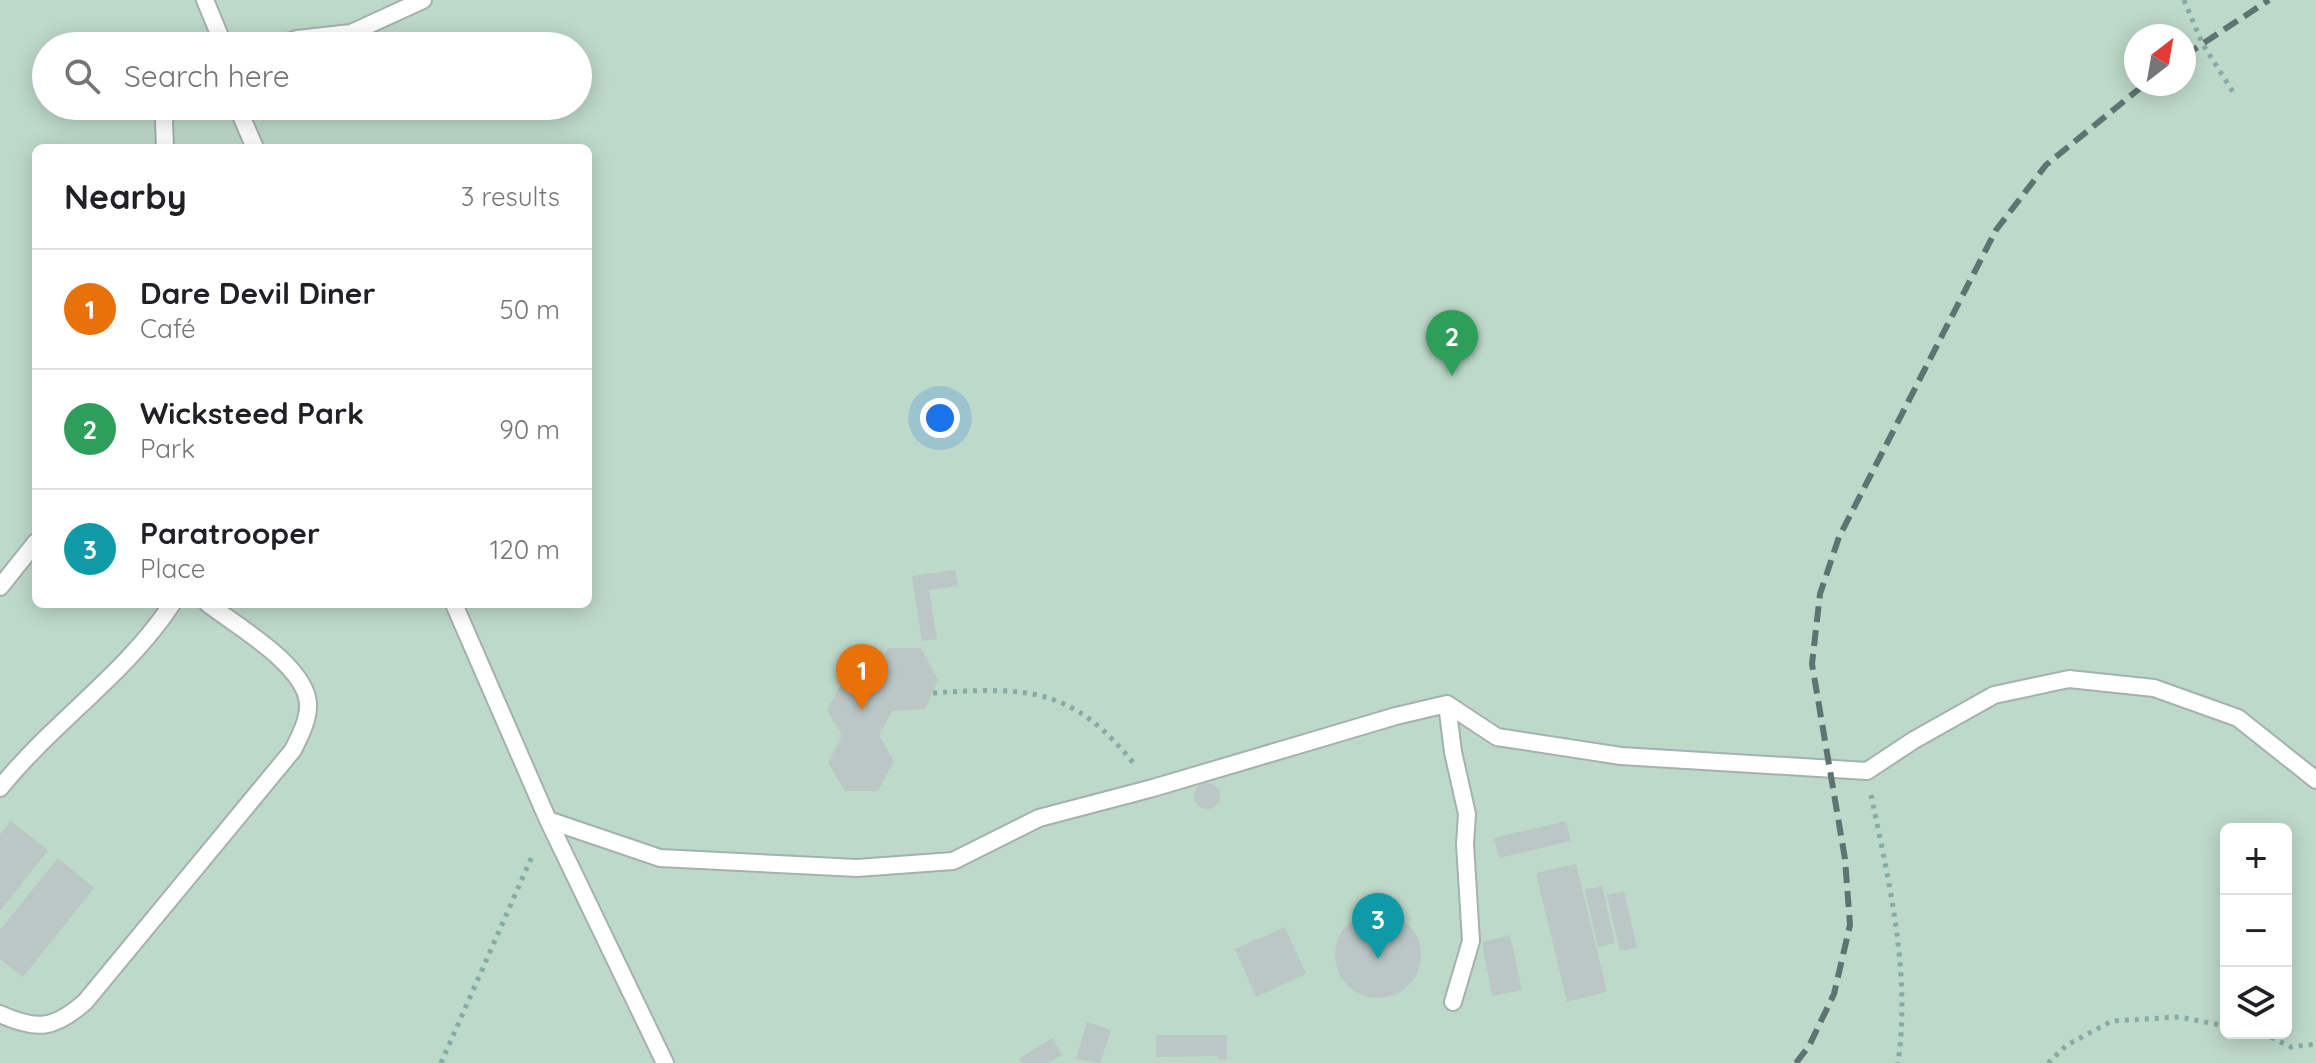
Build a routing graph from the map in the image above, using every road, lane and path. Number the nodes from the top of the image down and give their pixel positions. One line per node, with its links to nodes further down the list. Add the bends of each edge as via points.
1 (205, 0): 4 (lane)
2 (423, 0): 5 (lane)
3 (2184, 0): 6 (path, via 2202,43)
4 (218, 32)
5 (353, 32)
6 (2233, 92)
7 (164, 120): 9 (lane)
8 (243, 120): 10 (lane)
9 (165, 144)
10 (253, 144)
11 (32, 547): 12 (lane)
12 (0, 587)
13 (169, 608): 20 (lane, via 132,656)
14 (213, 608): 24 (lane, via 291,668 304,686 308,704 293,750 66,1019 41,1026)
15 (456, 608): 22 (lane)
16 (933, 693): 21 (path, via 1006,691 1052,698 1087,715 1115,740)
17 (1447, 704): 18 (lane, via 1497,737 1621,756); 21 (lane); 23 (lane, via 1467,814 1471,941)
18 (1867, 771): 19 (lane, via 1994,695 2069,679 2154,688 2238,718); 30 (path, via 1887,869 1902,995)
19 (2316, 780)
20 (0, 788)
21 (1153, 788): 22 (lane, via 1039,818 953,861 857,868 660,858)
22 (548, 820): 28 (path); 29 (lane)
23 (1453, 1002)
24 (0, 1014)
25 (2220, 1025): 31 (path, via 2179,1017 2112,1021 2067,1045)
26 (2274, 1039): 27 (path, via 2291,1047)
27 (2316, 1044)
28 (441, 1063)
29 (665, 1063)
30 (1898, 1063)
31 (2048, 1063)

